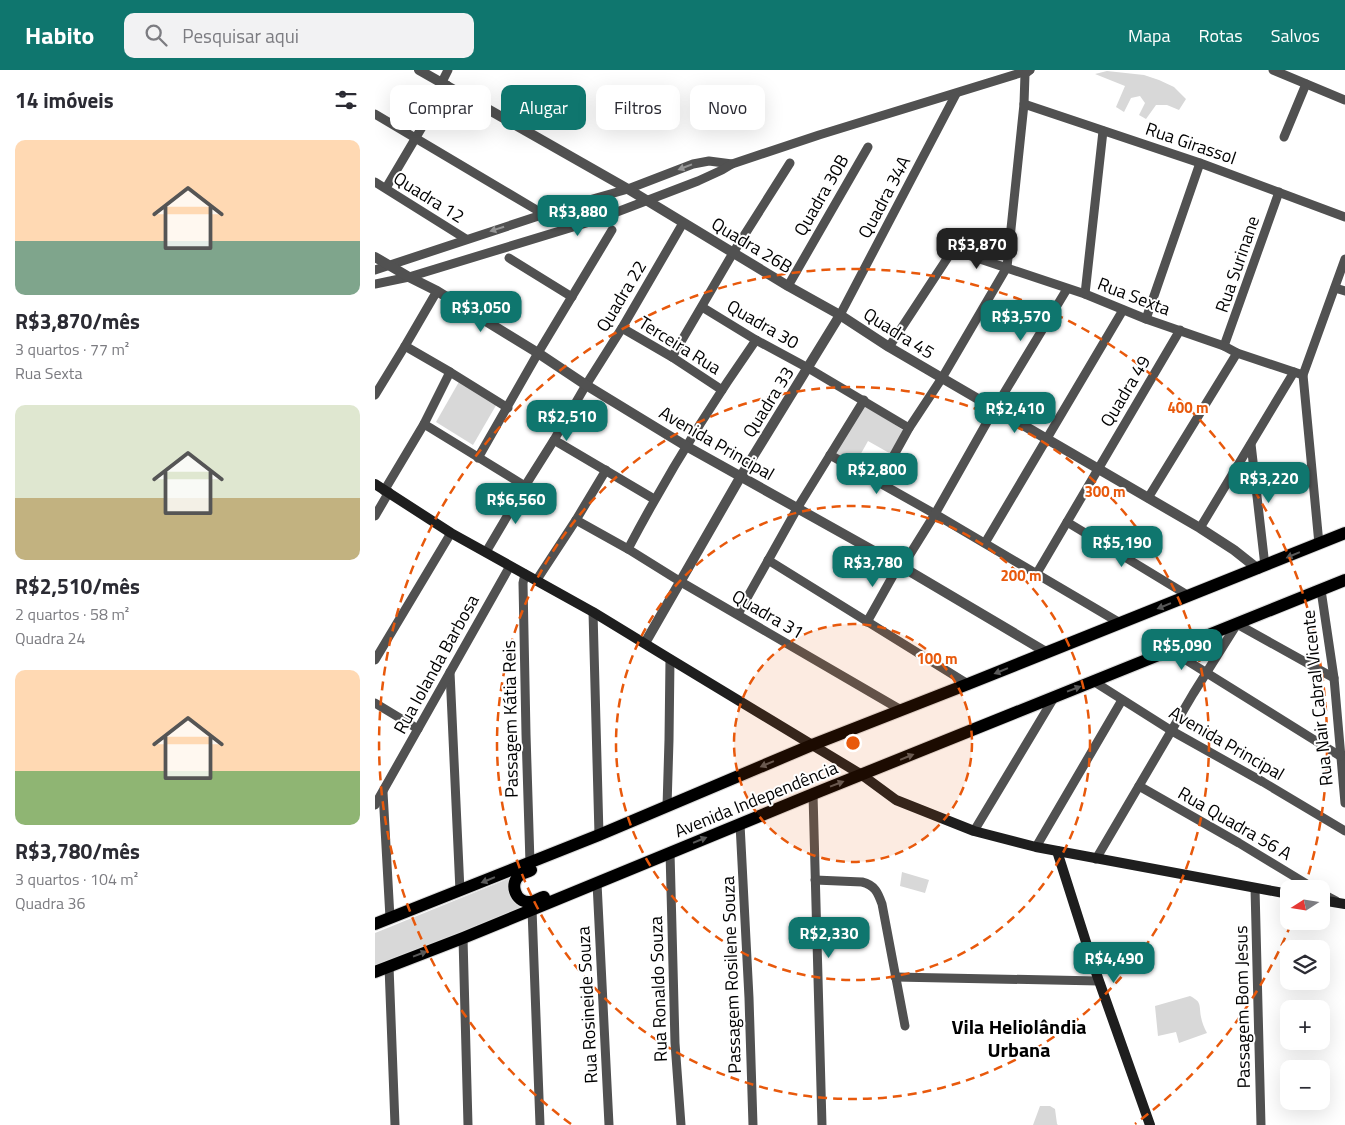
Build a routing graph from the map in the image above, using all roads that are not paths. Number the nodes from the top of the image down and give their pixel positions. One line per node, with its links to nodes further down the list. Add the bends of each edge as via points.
1 (419, 70): 5 (street, Quadra 26B)
2 (449, 70): 5 (street)
3 (1030, 70): 7 (street); 9 (street, via 1025,74)
4 (1273, 70): 6 (street)
5 (444, 84): 12 (street); 20 (street, Quadra 26B)
6 (1306, 84): 8 (street); 13 (street)
7 (956, 94): 17 (street); 46 (street, Quadra 34A)
8 (1345, 100)
9 (1024, 104): 11 (street, Rua Girassol); 33 (street)
10 (375, 114): 12 (street)
11 (1103, 130): 16 (street, Rua Girassol); 42 (street)
12 (416, 138): 19 (street); 23 (street)
13 (1284, 138)
14 (868, 147): 37 (street, Quadra 30B)
15 (789, 163): 28 (street)
16 (1199, 163): 21 (street, Rua Girassol); 47 (street)
17 (732, 164): 20 (street, one-way to 20, via 703,162); 22 (street, via 713,175)
18 (375, 182): 19 (street, Quadra 12)
19 (386, 188): 27 (street, Quadra 12)
20 (627, 189): 22 (street, Quadra 26B); 27 (street, one-way to 27)
21 (1279, 192): 24 (street, Rua Girassol); 52 (street, Rua Surinane)
22 (647, 201): 25 (street, Quadra 26B); 35 (street, via 596,220)
23 (535, 209)
24 (1345, 217)
25 (683, 223): 28 (street, Quadra 26B); 48 (street, Quadra 22)
26 (612, 230): 43 (street)
27 (467, 239): 32 (street)
28 (733, 253): 37 (street, Quadra 26B); 44 (street)
29 (375, 257): 32 (street, Avenida Principal)
30 (509, 258): 43 (street)
31 (1345, 259): 38 (street)
32 (389, 265): 34 (street); 35 (street, Avenida Principal)
33 (1007, 267): 39 (street, Rua Sexta); 53 (street, Rua Sexta, via 951,251); 60 (street)
34 (375, 270)
35 (409, 277): 36 (street); 40 (street, Avenida Principal)
36 (375, 284)
37 (787, 286): 46 (street, Quadra 26B)
38 (1335, 288): 41 (street); 59 (street)
39 (1067, 289): 42 (street, Rua Sexta); 66 (street)
40 (437, 291): 51 (street); 54 (street, Avenida Principal)
41 (1345, 292)
42 (1085, 294): 45 (street, Rua Sexta)
43 (572, 297): 54 (street)
44 (702, 307): 50 (street, Quadra 30); 56 (street)
45 (1123, 310): 47 (street, Rua Sexta); 69 (street)
46 (840, 315): 53 (street, Quadra 45); 57 (street)
47 (1146, 319): 49 (street, Rua Sexta)
48 (622, 328): 56 (street, Terceira Rua); 61 (street, Quadra 22)
49 (1180, 330): 52 (street, Rua Sexta); 75 (street, Quadra 49)
50 (756, 340): 57 (street, Quadra 30); 62 (street)
51 (405, 346): 58 (street); 63 (street)
52 (1224, 346): 55 (street, Rua Sexta)
53 (889, 347): 60 (street, Quadra 45)
54 (539, 353): 61 (street, Avenida Principal); 65 (street)
55 (1237, 353): 59 (street, Rua Sexta); 82 (street)
56 (672, 357): 62 (street, Terceira Rua)
57 (808, 368): 64 (street, Quadra 33); 77 (street, Quadra 33)
58 (450, 372): 65 (street); 67 (street)
59 (1299, 373): 71 (street); 93 (street)
60 (942, 378): 66 (street, Quadra 45); 68 (street)
61 (586, 385): 70 (street, Quadra 22); 72 (street, Avenida Principal)
62 (722, 390): 72 (street)
63 (375, 395)
64 (864, 400): 68 (street, Quadra 33); 73 (street)
65 (508, 408): 74 (street)
66 (995, 408): 69 (street, Quadra 45); 85 (street)
67 (423, 424): 74 (street); 81 (street)
68 (909, 428): 78 (street)
69 (1047, 439): 75 (street, Quadra 45); 92 (street)
70 (554, 440): 76 (street); 80 (street, Quadra 22)
71 (1251, 444): 89 (street); 99 (street)
72 (687, 446): 77 (street, Avenida Principal); 83 (street)
73 (830, 454): 78 (street); 84 (street)
74 (478, 458): 80 (street)
75 (1098, 469): 82 (street, Quadra 45); 88 (street, Quadra 49)
76 (606, 470): 83 (street); 87 (street)
77 (741, 476): 84 (street, Avenida Principal); 104 (street, Quadra 33)
78 (879, 482): 85 (street)
79 (375, 484): 81 (main road)
80 (525, 486): 95 (street, Quadra 22)
81 (387, 491): 86 (street); 90 (main road)
82 (1147, 498): 89 (street, Quadra 45)
83 (655, 499): 94 (street)
84 (797, 507): 96 (street); 98 (street, Avenida Principal)
85 (935, 514): 92 (street); 98 (street)
86 (375, 516)
87 (577, 520): 94 (street, Quadra 31); 103 (street)
88 (1067, 522): 100 (street, Quadra 49); 106 (street)
89 (1200, 528): 99 (street, Quadra 45)
90 (451, 533): 95 (main road); 116 (street)
91 (1343, 536): 93 (main road, Avenida Independência)
92 (985, 543): 100 (street)
93 (1319, 544): 99 (main road, Avenida Independência, one-way to 99)
94 (628, 549): 104 (street, Quadra 31)
95 (486, 552): 97 (main road)
96 (768, 560): 108 (street); 109 (street)
97 (510, 566): 101 (main road); 117 (street, Rua Iolanda Barbosa)
98 (901, 566): 109 (street); 114 (street, Avenida Principal)
99 (1261, 567): 106 (main road, Avenida Independência)
100 (1037, 573): 110 (street)
101 (525, 574): 103 (main road); 147 (street, Passagem Kátia Reis)
102 (1344, 580): 105 (main road, Avenida Independência)
103 (537, 581): 107 (main road)
104 (681, 582): 108 (street, Quadra 31); 112 (street)
105 (1321, 590): 111 (main road, Avenida Independência); 119 (street, Rua Nair Cabral Vicente)
106 (1189, 596): 110 (main road, Avenida Independência, one-way to 110)
107 (593, 612): 112 (main road); 141 (street)
108 (737, 614): 125 (street, Quadra 31)
109 (867, 622): 121 (street)
110 (1120, 623): 114 (main road, Avenida Independência)
111 (1237, 624): 113 (main road, Avenida Independência); 118 (street); 119 (street)
112 (645, 644): 115 (main road)
113 (1170, 650): 118 (street); 120 (main road, Avenida Independência)
114 (1046, 652): 121 (main road, Avenida Independência, one-way to 121)
115 (670, 659): 128 (main road); 136 (street)
116 (375, 660)
117 (450, 672): 126 (street, Rua Iolanda Barbosa); 152 (street)
118 (1206, 673): 127 (street); 129 (street)
119 (1334, 678): 129 (street, Rua Nair Cabral Vicente)
120 (1093, 681): 122 (main road, Avenida Independência, one-way to 120); 123 (street, Avenida Principal)
121 (968, 684): 125 (main road, Avenida Independência)
122 (1055, 695): 130 (main road, Avenida Independência, one-way to 122); 139 (street)
123 (1122, 700): 127 (street, Avenida Principal); 142 (street)
124 (375, 703): 126 (street)
125 (901, 710): 128 (main road, Avenida Independência)
126 (418, 729): 132 (street, Rua Iolanda Barbosa)
127 (1172, 731): 131 (street); 140 (street, Avenida Principal)
128 (812, 745): 130 (main road); 136 (main road, Avenida Independência, one-way to 136)
129 (1340, 756): 134 (street, Rua Nair Cabral Vicente)
130 (862, 775): 133 (main road, Avenida Independência, one-way to 130); 139 (main road, via 896,800)
131 (1139, 786): 145 (street); 149 (street, Rua Quadra 56 A)
132 (379, 793): 135 (street, Rua Iolanda Barbosa); 157 (street)
133 (813, 794): 137 (main road, Avenida Independência); 148 (street)
134 (1345, 803)
135 (375, 805)
136 (667, 807): 138 (main road, Avenida Independência)
137 (740, 824): 144 (main road, Avenida Independência, one-way to 137); 170 (street, Passagem Rosilene Souza)
138 (623, 825): 141 (main road, Avenida Independência); 146 (main road, via 604,839 520,875 514,885 517,896 530,902 625,864)
139 (974, 831): 142 (main road)
140 (1345, 831)
141 (599, 835): 147 (main road, Avenida Independência)
142 (1037, 847): 143 (main road)
143 (1057, 851): 145 (main road); 163 (main road)
144 (670, 852): 146 (main road, Avenida Independência); 169 (street, Rua Ronaldo Souza, via 675,1043)
145 (1096, 859): 151 (main road)
146 (646, 862): 150 (main road, Avenida Independência)
147 (530, 863): 152 (main road, Avenida Independência, one-way to 152)
148 (815, 880): 162 (street, via 863,882 874,887 882,904); 171 (street)
149 (1300, 880)
150 (597, 883): 156 (main road, Avenida Independência); 168 (street, Rua Rosineide Souza)
151 (1255, 888): 153 (main road); 173 (street, Passagem Bom Jesus)
152 (461, 891): 157 (main road, Avenida Independência)
153 (1280, 892)
154 (1330, 897): 155 (street)
155 (1341, 903)
156 (532, 909): 159 (main road, Avenida Independência); 167 (street)
157 (390, 918): 158 (main road, Avenida Independência)
158 (375, 924)
159 (463, 938): 160 (main road, Avenida Independência, one-way to 159); 166 (street)
160 (389, 966): 161 (main road, Avenida Independência); 165 (street)
161 (375, 972)
162 (895, 977): 163 (street); 164 (street)
163 (1099, 981): 172 (main road)
164 (905, 1026)
165 (395, 1125)
166 (468, 1125)
167 (539, 1125)
168 (609, 1125)
169 (681, 1125)
170 (753, 1125)
171 (822, 1125)
172 (1150, 1125)
173 (1261, 1125)

